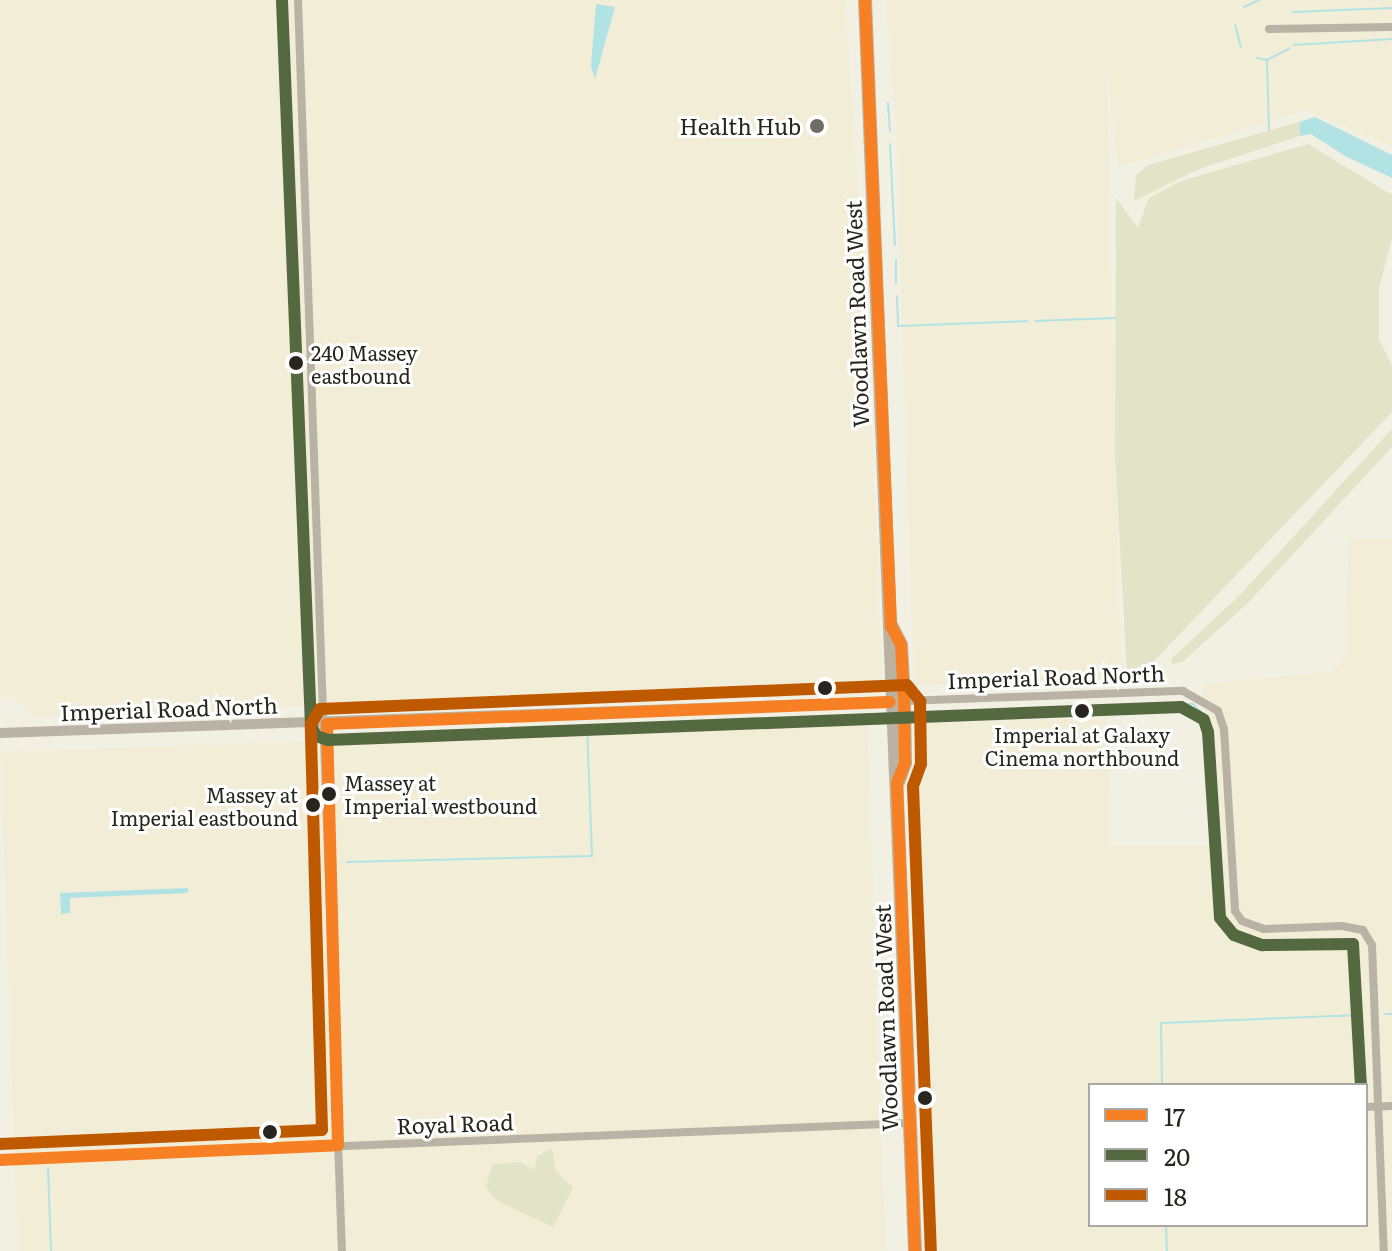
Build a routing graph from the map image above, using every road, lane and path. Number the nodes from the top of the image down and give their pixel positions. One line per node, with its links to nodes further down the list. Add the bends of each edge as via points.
1 (298, 0): 6 (street)
2 (865, 0): 5 (main road, Woodlawn Road West, via 891,626 901,645)
3 (1392, 27): 4 (street)
4 (1269, 29)
5 (897, 701): 6 (street, Imperial Road North); 10 (street, Imperial Road North, via 1183,691 1203,698 1218,711 1224,729 1235,911 1242,921 1264,929 1363,930 1372,945); 11 (main road, Woodlawn Road West, via 905,763 897,783)
6 (327, 724): 7 (street, Imperial Road North); 12 (street)
7 (0, 733)
8 (1392, 1106): 10 (street)
9 (1368, 1107): 10 (street)
10 (1379, 1107): 16 (street)
11 (911, 1123): 12 (street, Royal Road); 15 (main road, Woodlawn Road West)
12 (338, 1145): 13 (street, Royal Road); 14 (street)
13 (0, 1160)
14 (342, 1251)
15 (915, 1251)
16 (1384, 1251)

